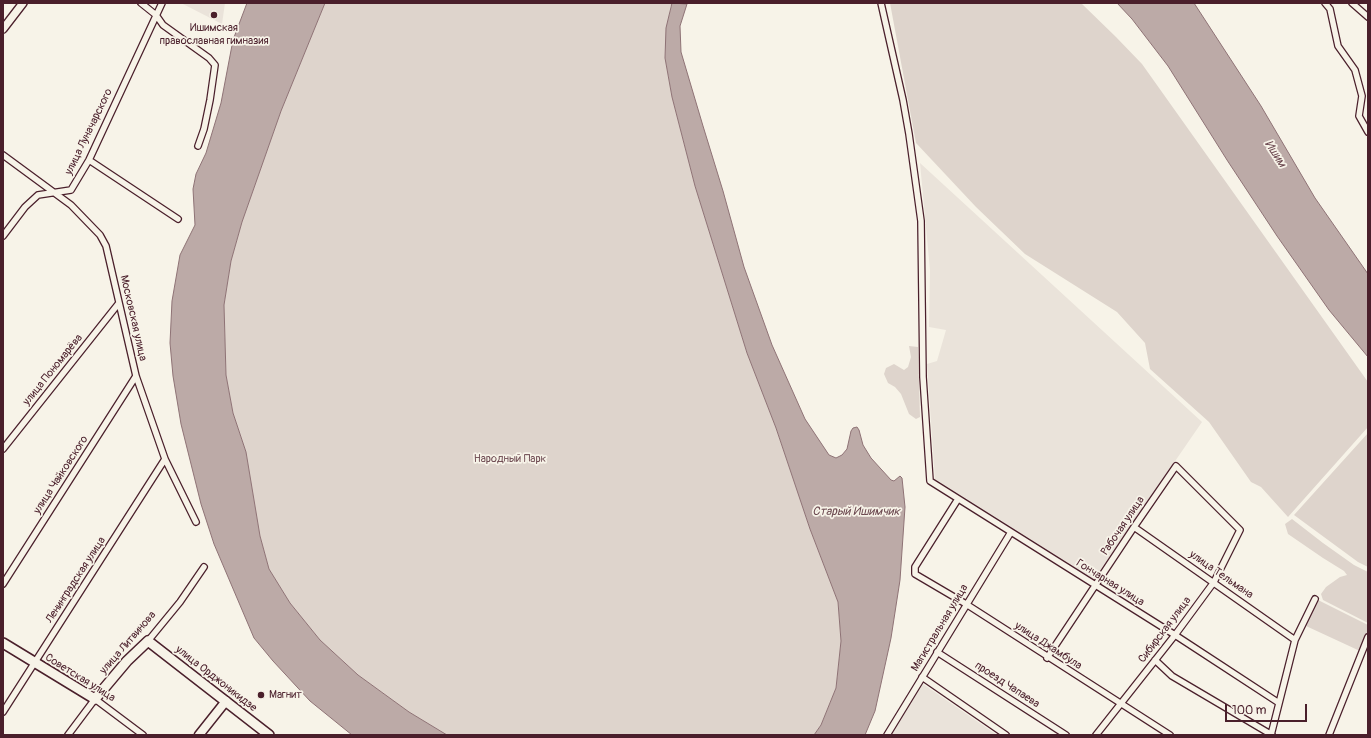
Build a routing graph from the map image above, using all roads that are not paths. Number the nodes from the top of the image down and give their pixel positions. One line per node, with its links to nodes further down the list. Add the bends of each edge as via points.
1 (24, 3): 9 (street)
2 (141, 3): 7 (street)
3 (162, 3): 7 (street, улица Луначарского)
4 (881, 3): 21 (street, Гончарная улица, via 903,100 921,222 923,377 930,481)
5 (1325, 3): 10 (street, via 1330,9 1338,46 1355,70 1362,96 1360,116)
6 (1352, 3): 8 (street)
7 (156, 15): 11 (street, via 163,25 215,65 204,129); 13 (street, улица Луначарского)
8 (1368, 17)
9 (3, 29)
10 (1368, 132)
11 (198, 146)
12 (3, 155): 14 (street, Московская улица)
13 (89, 160): 14 (street, улица Луначарского, via 71,190); 15 (street)
14 (54, 194): 16 (street, улица Луначарского, via 38,195 31,200); 17 (street, Московская улица, via 71,206 100,235 106,246)
15 (178, 219)
16 (3, 236)
17 (119, 303): 18 (street, Московская улица); 19 (street, улица Пономарёва)
18 (136, 376): 20 (street, Московская улица); 28 (street, улица Чайковского)
19 (3, 449)
20 (165, 459): 22 (street, Московская улица); 40 (street, Ленинградская улица)
21 (958, 499): 25 (street, Гончарная улица); 31 (street, улица Джамбула, via 915,567 915,574)
22 (196, 522)
23 (1134, 527): 24 (street, Рабочая улица, via 1176,466); 27 (street, улица Тельмана); 29 (street, Рабочая улица)
24 (1240, 530): 27 (street, Сибирская улица)
25 (1011, 532): 29 (street, Гончарная улица); 31 (street, Магистральная улица)
26 (204, 566): 35 (street, улица Литвинова, via 180,602)
27 (1214, 582): 32 (street, Сибирская улица); 34 (street, улица Тельмана)
28 (3, 584)
29 (1095, 586): 32 (street, Гончарная улица); 38 (street, Рабочая улица)
30 (1315, 599): 34 (street)
31 (966, 604): 37 (street, Магистральная улица); 38 (street, улица Джамбула)
32 (1175, 635): 39 (street, Сибирская улица); 44 (street, Гончарная улица)
33 (1368, 637): 57 (street)
34 (1295, 640): 44 (street)
35 (148, 641): 42 (main road, улица Литвинова, via 127,661); 43 (main road, улица Орджоникидзе)
36 (3, 643): 40 (main road, Советская улица)
37 (937, 652): 41 (street, Магистральная улица); 53 (street, проезд Чапаева)
38 (1047, 658): 45 (street, улица Джамбула)
39 (1154, 660): 45 (street, Сибирская улица); 56 (street, via 1172,676)
40 (35, 664): 42 (main road, Советская улица); 46 (street, Ленинградская улица)
41 (922, 677): 51 (street, Магистральная улица); 52 (street)
42 (95, 699): 47 (street, улица Литвинова); 48 (street, Советская улица)
43 (226, 701): 49 (main road); 50 (main road, улица Орджоникидзе)
44 (1279, 703): 56 (street)
45 (1120, 704): 54 (street, Сибирская улица); 55 (street, улица Джамбула)
46 (3, 712)
47 (68, 735)
48 (143, 735)
49 (200, 735)
50 (269, 735)
51 (886, 735)
52 (1006, 735)
53 (1066, 735)
54 (1096, 735)
55 (1170, 735)
56 (1271, 735)
57 (1329, 735)

